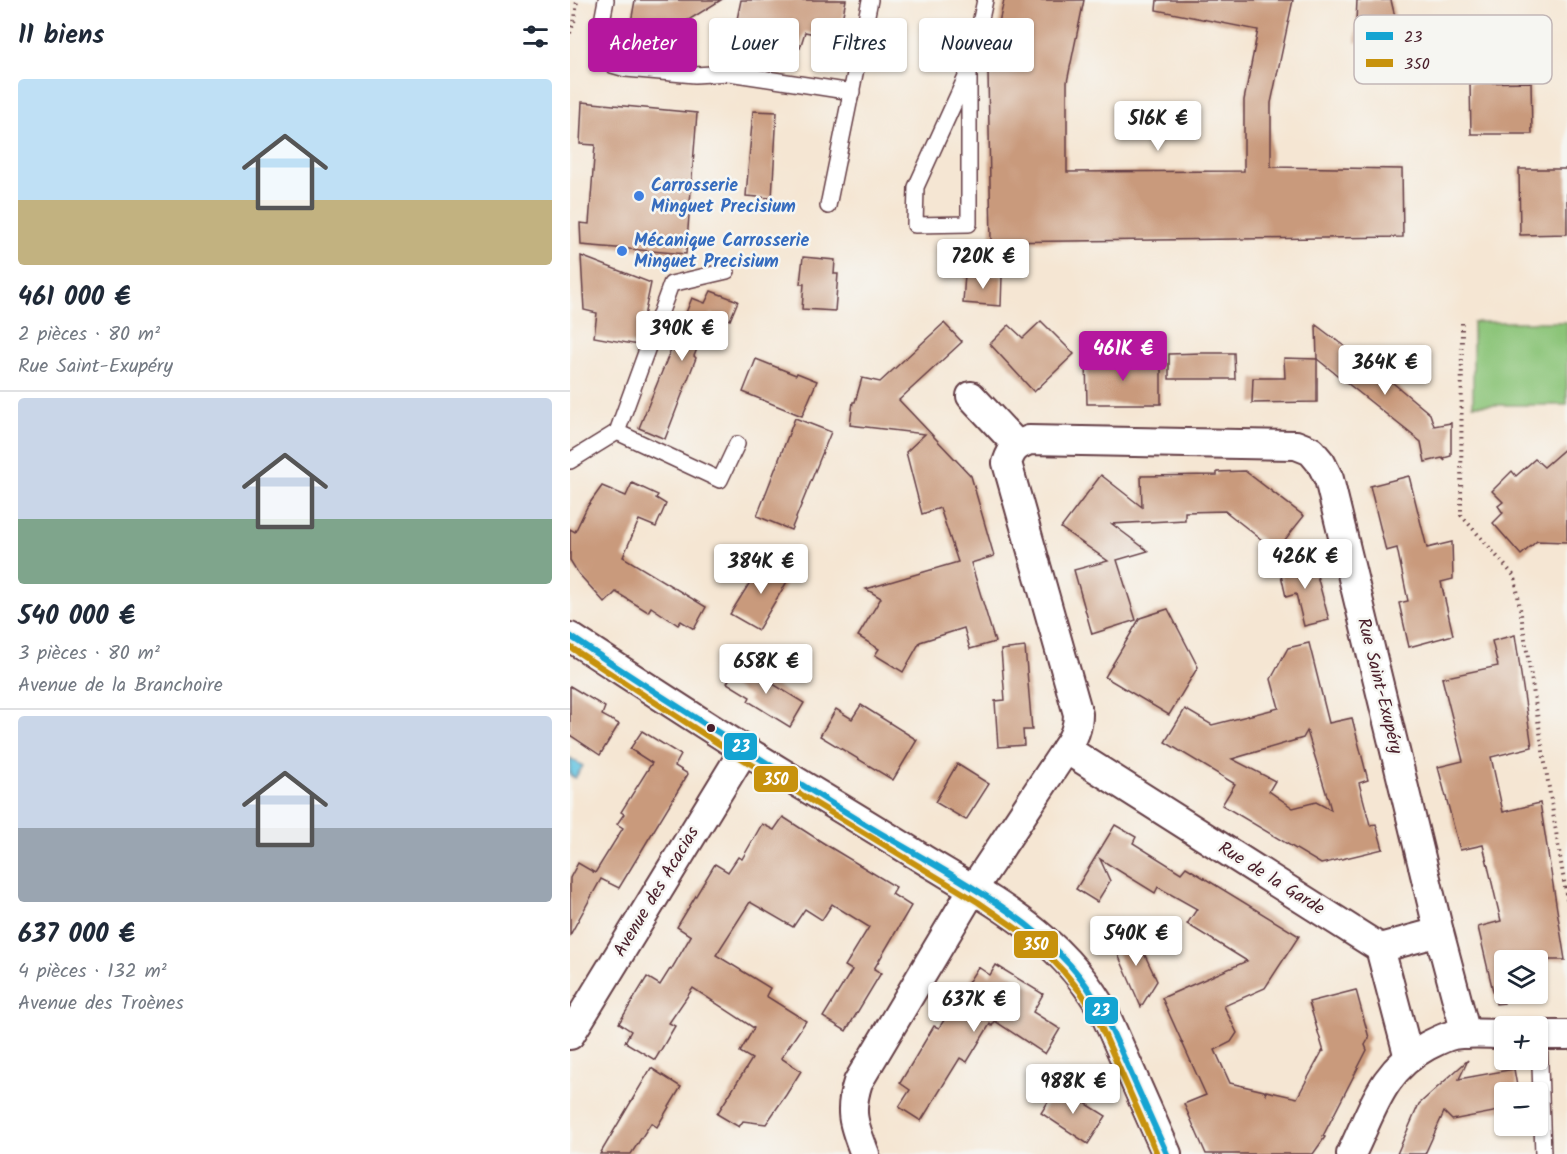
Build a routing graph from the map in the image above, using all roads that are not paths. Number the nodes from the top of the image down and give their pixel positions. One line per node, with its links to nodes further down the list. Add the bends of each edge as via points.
1 (606, 0): 6 (lane, via 601,45 612,65 695,75 729,73)
2 (870, 0): 6 (lane)
3 (985, 0): 4 (lane)
4 (981, 18)
5 (969, 72): 5 (lane, via 916,187 915,225 969,224)
6 (852, 92): 7 (lane)
7 (828, 206)
8 (727, 271): 10 (lane, via 671,284)
9 (971, 396): 12 (street)
10 (617, 432): 11 (lane, via 720,480); 13 (lane)
11 (737, 444)
12 (1017, 445): 15 (street, via 1007,463 1078,714 1076,734); 18 (street, Rue Saint-Exupéry, via 1029,440 1296,445 1311,451 1329,479)
13 (570, 461)
14 (570, 637): 16 (street)
15 (1066, 748): 17 (street); 19 (street, Rue de la Garde)
16 (744, 750): 17 (street); 22 (street, Avenue des Acacias)
17 (973, 889): 26 (street, via 858,1082 852,1111); 27 (street, via 1043,937 1094,995)
18 (1439, 932): 19 (street); 20 (street, Rue Saint-Exupéry)
19 (1380, 948): 23 (street)
20 (1466, 1034): 21 (street); 23 (street, via 1437,1041)
21 (1494, 1034)
22 (570, 1035)
23 (1410, 1058): 28 (street, via 1390,1075 1378,1094)
24 (1540, 1136): 29 (lane)
25 (1542, 1136): 30 (lane)
26 (865, 1154)
27 (1167, 1154)
28 (1351, 1154)
29 (1531, 1154)
30 (1543, 1154)

